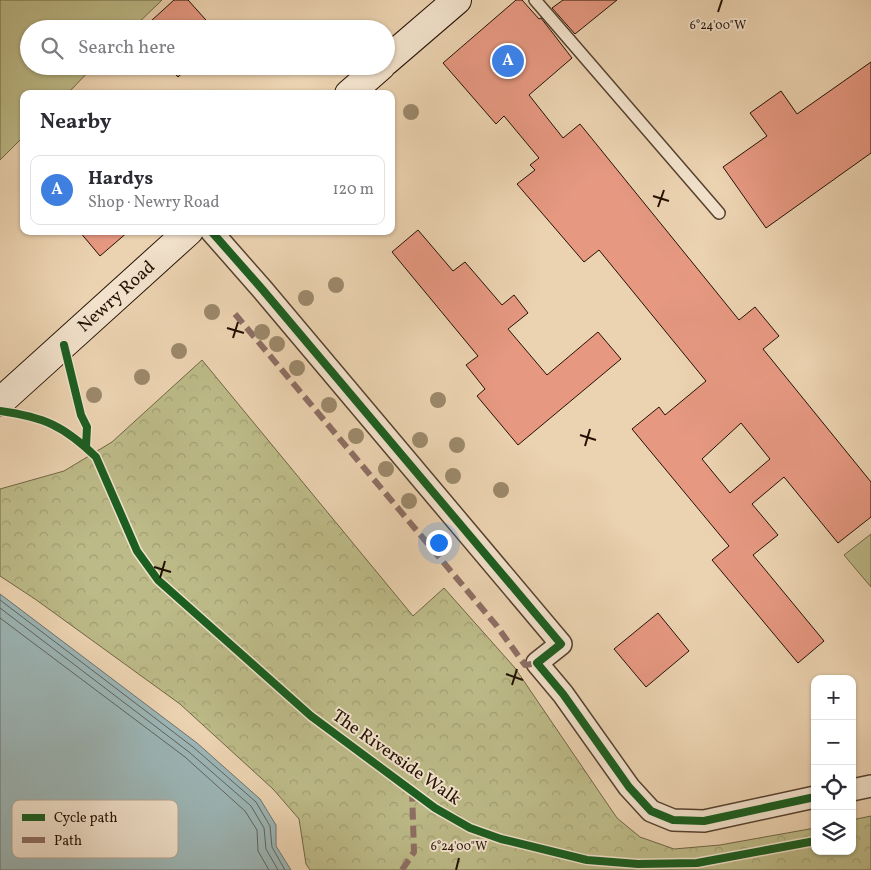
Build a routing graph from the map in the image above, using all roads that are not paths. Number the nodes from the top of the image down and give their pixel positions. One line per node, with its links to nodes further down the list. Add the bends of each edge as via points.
1 (535, 0): 6 (lane)
2 (455, 1): 3 (main road)
3 (395, 53)
4 (371, 75): 5 (main road)
5 (354, 90)
6 (718, 213)
7 (185, 235): 9 (main road, Newry Road)
8 (215, 235): 12 (street, via 561,644 537,663 628,786 651,811 673,820 704,821)
9 (0, 402)
10 (871, 786): 11 (street)
11 (856, 789)
12 (811, 798)

